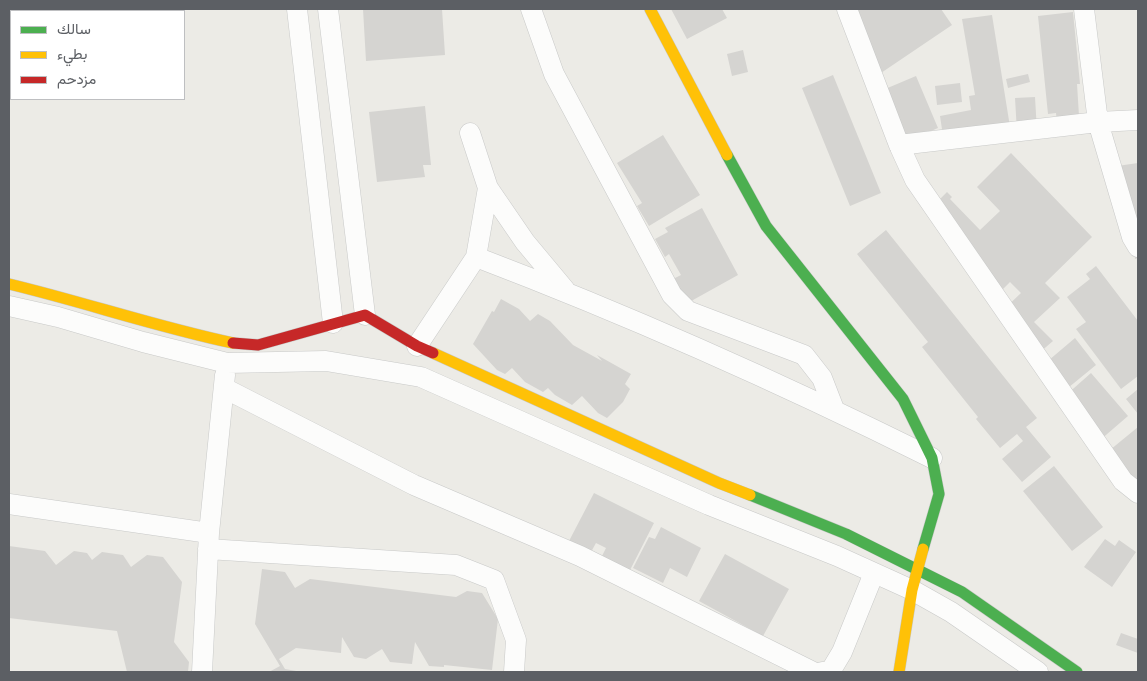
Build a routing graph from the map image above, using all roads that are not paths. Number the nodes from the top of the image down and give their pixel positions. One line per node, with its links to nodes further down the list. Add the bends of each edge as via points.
1 (296, 9): 18 (street)
2 (328, 9): 17 (street)
3 (532, 9): 23 (street, via 554,74 672,295 688,311 804,355 822,378)
4 (650, 9): 24 (street, via 766,226 903,399)
5 (847, 9): 10 (street)
6 (1084, 9): 8 (street)
7 (1138, 120): 8 (street)
8 (1098, 122): 10 (street); 12 (street, via 1132,237)
9 (470, 133): 11 (street)
10 (899, 145): 25 (street, via 915,180 1124,481)
11 (488, 188): 13 (street); 15 (street, via 525,242)
12 (1138, 247)
13 (476, 258): 15 (street); 20 (street)
14 (9, 284): 19 (street)
15 (567, 292): 23 (street)
16 (9, 306): 21 (street)
17 (365, 315): 18 (street); 20 (street)
18 (333, 323): 19 (street, via 258,345)
19 (232, 343): 21 (street)
20 (416, 346): 28 (street, via 719,483 846,534)
21 (227, 364): 22 (street); 29 (street, via 326,361 421,377 709,505)
22 (224, 388): 27 (street); 33 (street, via 414,485 580,556)
23 (834, 409): 24 (street)
24 (932, 458): 28 (street, via 940,494)
25 (1138, 493)
26 (9, 504): 27 (street)
27 (208, 541): 31 (street); 32 (street, via 456,565 494,580 516,640)
28 (918, 569): 30 (street); 37 (street, via 962,592)
29 (874, 573): 30 (street); 34 (street, via 842,652 830,672)
30 (912, 590): 35 (street); 36 (street, via 951,612)
31 (202, 672)
32 (514, 672)
33 (813, 672)
34 (822, 672)
35 (899, 672)
36 (1038, 672)
37 (1077, 672)

